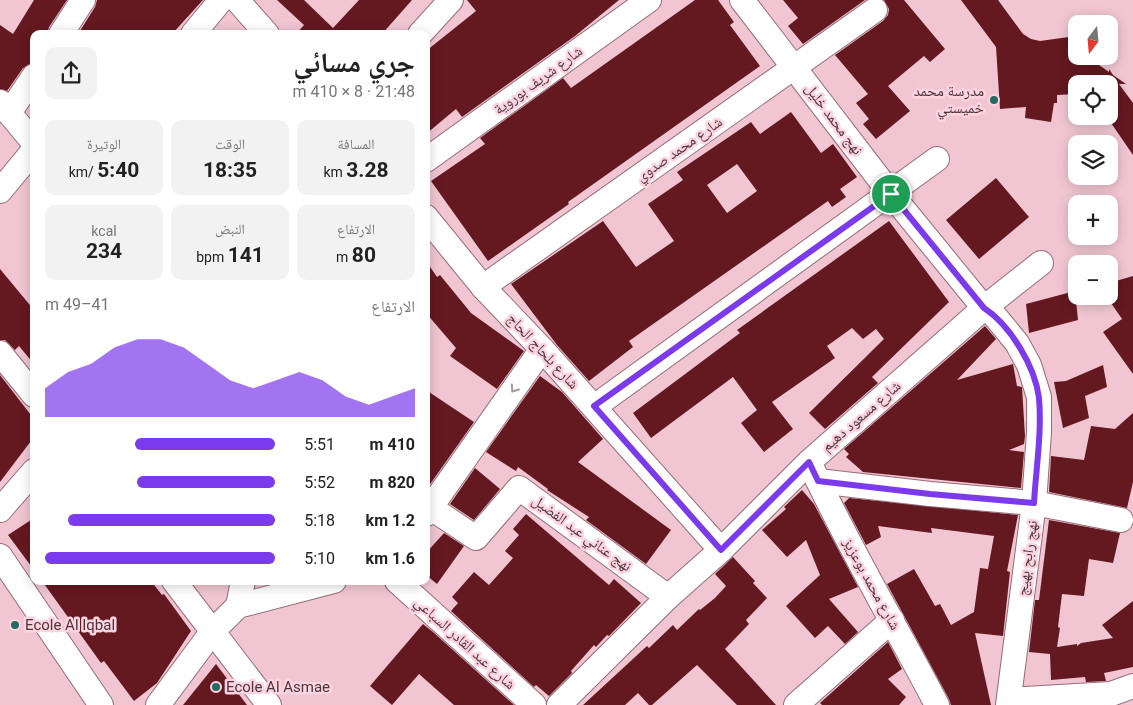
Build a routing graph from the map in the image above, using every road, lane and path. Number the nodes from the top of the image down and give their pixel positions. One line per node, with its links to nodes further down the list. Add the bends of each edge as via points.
1 (83, 0): 8 (street)
2 (222, 0): 9 (street)
3 (237, 0): 10 (street)
4 (451, 0): 11 (street)
5 (649, 0): 17 (street, شارع شريف بوروية)
6 (742, 0): 12 (street, نهج محمد خليل)
7 (875, 10): 12 (street, شارع محمد صدوي)
8 (64, 30)
9 (196, 30)
10 (263, 30)
11 (424, 30)
12 (795, 68): 20 (street, نهج محمد خليل); 23 (street, شارع محمد صدوي)
13 (30, 80): 14 (street)
14 (5, 108): 15 (street)
15 (30, 138)
16 (30, 155): 19 (street)
17 (430, 157)
18 (937, 159): 20 (street)
19 (0, 191)
20 (891, 194): 24 (street, نهج محمد خليل); 28 (street)
21 (430, 222): 23 (street, شارع بلحاج الحاج)
22 (1041, 263): 24 (street, شارع مسعود دهيم)
23 (483, 287): 25 (street, شارع بلحاج الحاج)
24 (984, 308): 29 (street, شارع مسعود دهيم); 31 (street, نهج رابح بهيج, via 994,315 1017,344 1029,366 1038,397)
25 (542, 349): 28 (street, شارع بلحاج الحاج); 33 (street, نهج عناني عبد الفضيل, one-way to 33)
26 (0, 353): 27 (street)
27 (30, 389)
28 (594, 406): 36 (street, شارع بلحاج الحاج)
29 (813, 472): 31 (street, via 930,494); 36 (street, شارع مسعود دهيم); 44 (street, شارع محمد بوعزيز)
30 (30, 476): 32 (street)
31 (1034, 503): 35 (street); 47 (street, نهج رابح بهيج)
32 (0, 510)
33 (430, 510)
34 (430, 512): 42 (street, نهج عناني عبد الفضيل, via 476,538 520,488)
35 (1122, 520)
36 (721, 550): 42 (street, شارع مسعود دهيم)
37 (0, 556): 48 (street)
38 (177, 585): 45 (street)
39 (242, 585): 43 (street)
40 (319, 585): 43 (street)
41 (401, 585): 51 (street, شارع عبد القادر السباعي)
42 (668, 597): 52 (street, شارع مسعود دهيم)
43 (238, 606): 45 (street)
44 (892, 620): 53 (street); 54 (street, شارع محمد بوعزيز)
45 (212, 632): 49 (street); 50 (street)
46 (1133, 686): 47 (street, via 1111,694)
47 (1008, 702)
48 (101, 705)
49 (158, 705)
50 (269, 705)
51 (534, 705)
52 (559, 705)
53 (796, 705)
54 (936, 705)

